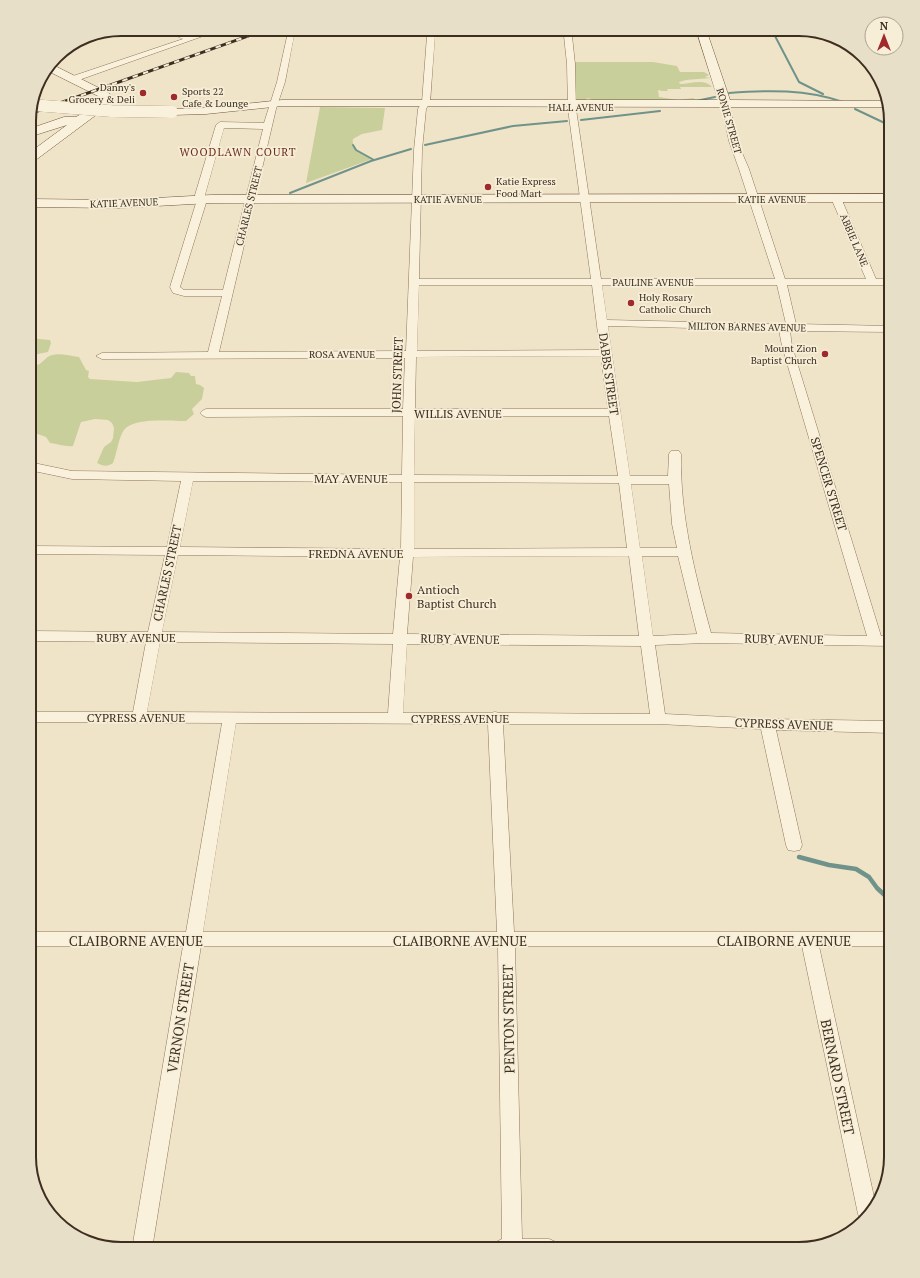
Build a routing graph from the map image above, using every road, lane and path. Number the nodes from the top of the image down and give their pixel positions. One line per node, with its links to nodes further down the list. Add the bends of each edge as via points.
1 (182, 36): 7 (street)
2 (199, 36): 7 (street)
3 (291, 36): 11 (street, CHARLES STREET)
4 (431, 36): 12 (street, JOHN STREET)
5 (568, 36): 13 (street, DABBS STREET)
6 (704, 36): 14 (street, RONIE STREET)
7 (190, 39): 9 (street)
8 (54, 69): 9 (street)
9 (73, 79): 16 (street, via 105,95 106,100)
10 (38, 105): 11 (street, HALL AVENUE, bridge, via 172,112)
11 (274, 105): 12 (street, HALL AVENUE); 19 (street, CHARLES STREET)
12 (424, 105): 13 (street, HALL AVENUE); 26 (street, JOHN STREET, via 418,150)
13 (572, 105): 14 (street, HALL AVENUE); 27 (street, DABBS STREET)
14 (726, 105): 15 (street, HALL AVENUE); 28 (street, RONIE STREET, via 733,141)
15 (882, 105)
16 (93, 112): 17 (street); 18 (street)
17 (79, 121): 18 (street); 21 (street)
18 (60, 122): 20 (street)
19 (268, 126): 22 (street, CHARLES STREET); 25 (street, via 220,125)
20 (36, 131)
21 (36, 154)
22 (251, 198): 25 (street, KATIE AVENUE); 26 (street, KATIE AVENUE); 35 (street, CHARLES STREET)
23 (836, 198): 24 (street, KATIE AVENUE); 28 (street, KATIE AVENUE); 33 (street, ABBIE LANE)
24 (884, 198)
25 (200, 199): 29 (street, KATIE AVENUE, via 119,204); 35 (street, via 201,203 174,287 184,293)
26 (417, 199): 27 (street, KATIE AVENUE); 30 (street, JOHN STREET)
27 (585, 199): 28 (street, KATIE AVENUE); 31 (street, DABBS STREET)
28 (753, 199): 32 (street, RONIE STREET)
29 (36, 203)
30 (414, 282): 31 (street, PAULINE AVENUE); 40 (street, JOHN STREET)
31 (598, 282): 32 (street, PAULINE AVENUE); 36 (street, DABBS STREET)
32 (781, 282): 33 (street, PAULINE AVENUE); 37 (street, RONIE STREET)
33 (872, 282): 34 (street, PAULINE AVENUE)
34 (884, 282)
35 (227, 293): 41 (street, CHARLES STREET)
36 (603, 323): 37 (street, MILTON BARNES AVENUE); 39 (street, DABBS STREET)
37 (788, 328): 38 (street, MILTON BARNES AVENUE); 62 (street, SPENCER STREET, via 787,346)
38 (884, 329)
39 (607, 353): 40 (street, ROSA AVENUE); 43 (street, DABBS STREET)
40 (411, 354): 41 (street, ROSA AVENUE); 45 (street, JOHN STREET)
41 (214, 355): 42 (street, ROSA AVENUE)
42 (102, 356)
43 (614, 412): 45 (street, WILLIS AVENUE); 50 (street, DABBS STREET)
44 (206, 413): 45 (street, WILLIS AVENUE)
45 (409, 413): 49 (street, JOHN STREET)
46 (675, 454): 51 (street)
47 (36, 467): 48 (street, MAY AVENUE, via 72,474)
48 (188, 477): 49 (street, MAY AVENUE); 53 (street, CHARLES STREET)
49 (409, 479): 50 (street, MAY AVENUE); 56 (street, JOHN STREET)
50 (625, 480): 51 (street, MAY AVENUE); 54 (street, DABBS STREET)
51 (674, 480): 55 (street)
52 (36, 550): 53 (street, FREDNA AVENUE)
53 (172, 552): 56 (street, FREDNA AVENUE); 58 (street, CHARLES STREET)
54 (634, 552): 55 (street, FREDNA AVENUE); 56 (street, FREDNA AVENUE); 61 (street, DABBS STREET)
55 (684, 552): 60 (street)
56 (407, 553): 59 (street, JOHN STREET)
57 (36, 636): 58 (street, RUBY AVENUE)
58 (154, 637): 59 (street, RUBY AVENUE); 65 (street, CHARLES STREET)
59 (400, 638): 61 (street, RUBY AVENUE); 68 (street, JOHN STREET)
60 (705, 638): 61 (street, RUBY AVENUE); 62 (street, RUBY AVENUE)
61 (647, 641): 69 (street, DABBS STREET)
62 (876, 641): 63 (street, RUBY AVENUE)
63 (884, 641)
64 (36, 717): 65 (street, CYPRESS AVENUE)
65 (139, 717): 66 (street, CYPRESS AVENUE)
66 (230, 717): 68 (street, CYPRESS AVENUE); 75 (street, VERNON STREET)
67 (495, 717): 68 (street, CYPRESS AVENUE); 69 (street, CYPRESS AVENUE); 76 (street, PENTON STREET)
68 (395, 718)
69 (658, 719): 70 (street, CYPRESS AVENUE)
70 (767, 724): 71 (street, CYPRESS AVENUE); 72 (street)
71 (884, 727)
72 (794, 845)
73 (36, 939): 75 (street, CLAIBORNE AVENUE)
74 (884, 939): 77 (street, CLAIBORNE AVENUE)
75 (192, 940): 76 (street, CLAIBORNE AVENUE); 79 (street, VERNON STREET)
76 (506, 940): 77 (street, CLAIBORNE AVENUE); 80 (street, PENTON STREET)
77 (809, 940): 78 (street, BERNARD STREET)
78 (867, 1208)
79 (143, 1242)
80 (512, 1242)

